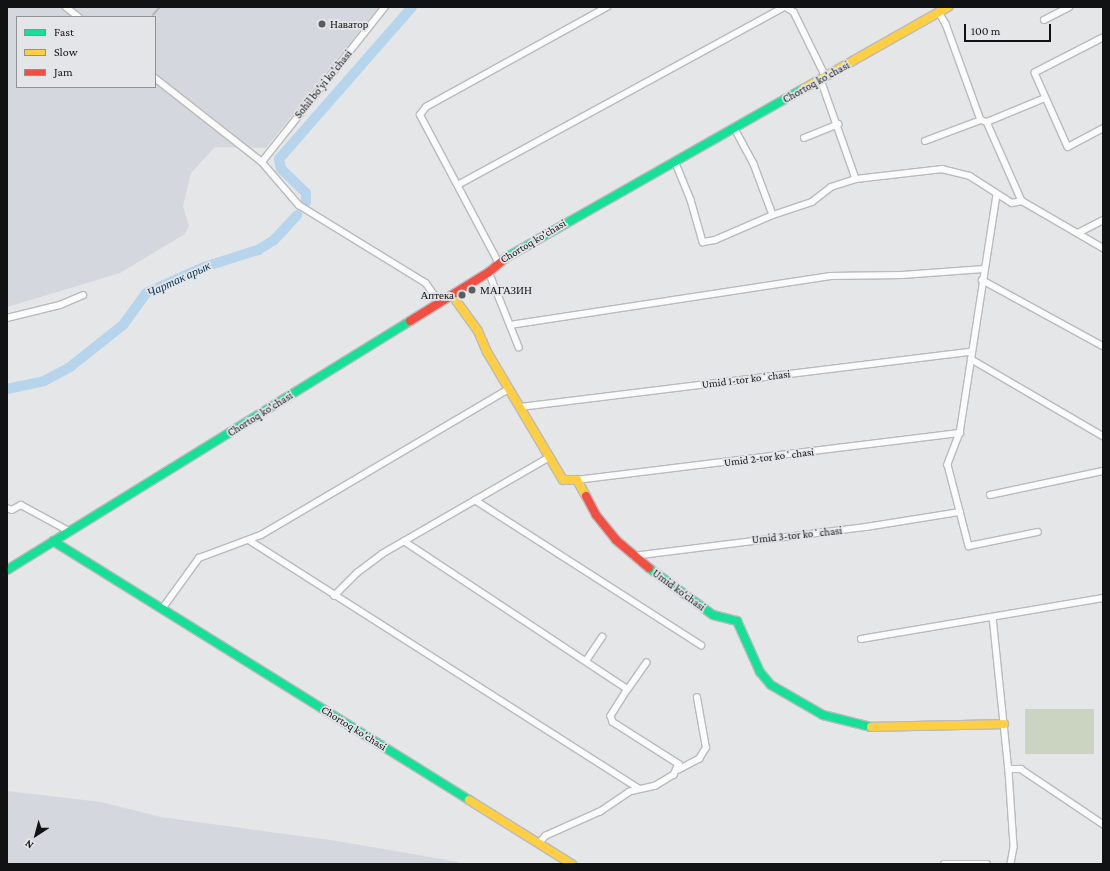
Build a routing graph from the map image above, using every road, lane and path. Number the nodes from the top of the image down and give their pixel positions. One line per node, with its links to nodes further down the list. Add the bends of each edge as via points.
1 (66, 7): 8 (street)
2 (385, 7): 22 (street, Sohil bo'yi ko'chasi)
3 (607, 7): 24 (street, via 422,110 421,120)
4 (786, 7): 11 (street, via 794,12); 24 (street)
5 (948, 7): 7 (street, Chortoq ko'chasi)
6 (1069, 7): 9 (street)
7 (939, 12): 11 (street, Chortoq ko'chasi); 14 (street, via 946,24)
8 (78, 16)
9 (1044, 20)
10 (1103, 38): 13 (street, via 1035,73)
11 (823, 78): 16 (street); 17 (street, Chortoq ko'chasi)
12 (156, 79): 22 (street)
13 (1045, 98): 15 (street); 18 (street, via 1068,147)
14 (981, 120): 15 (street); 20 (street)
15 (987, 122): 26 (street)
16 (838, 124): 19 (street); 23 (street)
17 (734, 127): 21 (street, Chortoq ko'chasi); 27 (street, via 754,164)
18 (1103, 128)
19 (804, 138)
20 (925, 141)
21 (675, 161): 27 (street, via 691,200 703,242 715,240); 31 (street, Chortoq ko'chasi)
22 (262, 162): 37 (street, via 299,205 426,284)
23 (856, 179): 25 (street, via 942,169 970,176 995,190); 27 (street, via 831,187 812,202)
24 (458, 185): 31 (street)
25 (997, 195): 26 (street, via 1012,203); 32 (street)
26 (1022, 201): 29 (street)
27 (773, 215)
28 (1103, 220): 29 (street)
29 (1078, 232): 30 (street)
30 (1103, 248)
31 (498, 262): 33 (street, Chortoq ko'chasi)
32 (984, 269): 34 (street); 39 (street, via 902,275 830,276)
33 (489, 272): 36 (street, Chortoq ko'chasi); 39 (street)
34 (982, 280): 40 (street); 42 (street)
35 (83, 295): 38 (street, via 60,305)
36 (452, 295): 37 (street, Chortoq ko'chasi); 44 (street, via 478,330 487,352)
37 (440, 302): 55 (street, Chortoq ko'chasi)
38 (7, 318)
39 (510, 325): 41 (street)
40 (1103, 346)
41 (519, 347)
42 (972, 352): 43 (street); 45 (street, Umid 1-tor koʻchasi)
43 (971, 360): 46 (street); 47 (street)
44 (509, 389): 45 (street); 57 (street)
45 (521, 407): 48 (street)
46 (960, 433): 50 (street, Umid 2-tor koʻchasi); 54 (street, via 948,465)
47 (1103, 436)
48 (550, 458): 50 (street, via 564,481); 52 (street)
49 (1103, 471): 51 (street)
50 (577, 480): 60 (street, Umid ko‘chasi, via 596,515)
51 (990, 495)
52 (475, 500): 59 (street); 68 (street)
53 (7, 508): 55 (street, via 12,510 21,505)
54 (960, 512): 56 (street, via 969,546); 60 (street, Umid 3-tor koʻchasi, via 866,527)
55 (69, 531): 58 (street, Chortoq ko'chasi)
56 (1038, 532)
57 (249, 540): 62 (street); 64 (street, via 199,558)
58 (54, 541): 61 (street, Chortoq ko'chasi); 64 (street, Chortoq ko'chasi)
59 (404, 541): 62 (street, via 357,573); 69 (street)
60 (633, 556): 73 (street, Umid ko‘chasi, via 713,615 737,621 764,679 823,715 874,728)
61 (7, 570)
62 (334, 596): 76 (street)
63 (1103, 598): 65 (street)
64 (162, 609): 78 (street, Chortoq ko'chasi)
65 (993, 616): 67 (street); 73 (street)
66 (602, 637): 69 (street)
67 (861, 639)
68 (701, 645)
69 (586, 661): 71 (street)
70 (646, 663): 71 (street)
71 (628, 690): 75 (street, via 611,716 613,722 677,762)
72 (697, 698): 75 (street, via 706,748 699,759)
73 (1004, 724): 74 (street)
74 (1009, 768): 77 (street, via 1021,769); 82 (street, via 1014,847)
75 (678, 770): 76 (street, via 650,788)
76 (638, 788): 78 (street, via 600,812 546,836)
77 (1103, 824)
78 (540, 843): 79 (street, Chortoq ko'chasi)
79 (572, 864)
80 (944, 864): 81 (street)
81 (987, 864)
82 (1011, 864)

